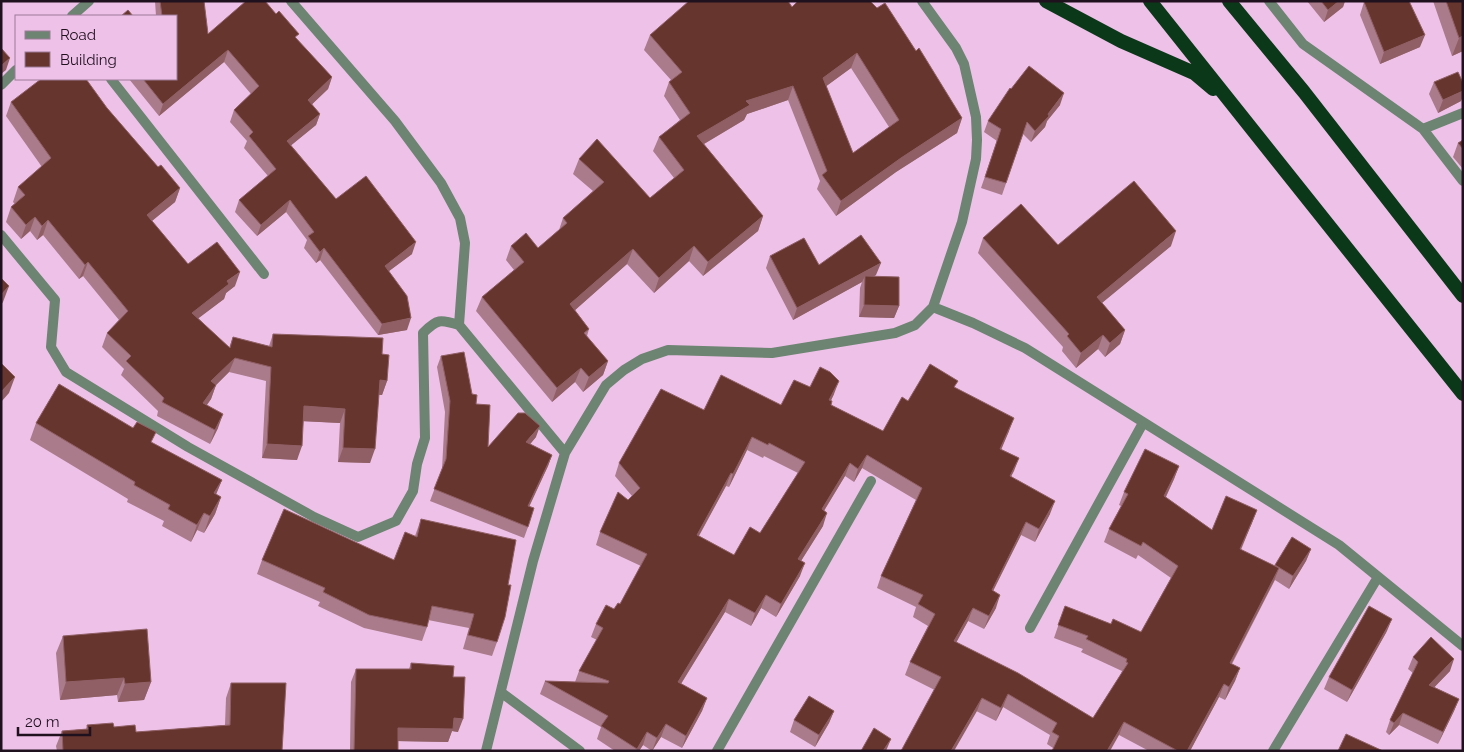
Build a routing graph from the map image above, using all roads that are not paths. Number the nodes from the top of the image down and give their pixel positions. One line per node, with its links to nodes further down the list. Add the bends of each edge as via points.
1 (89, 1): 8 (street)
2 (291, 1): 20 (street, via 394,121 441,183 460,218 465,243)
3 (922, 1): 19 (street, via 964,64 976,117 977,140 962,222)
4 (1046, 1): 12 (highway, via 1121,41 1194,73)
5 (1150, 1): 12 (highway)
6 (1229, 1): 18 (highway)
7 (1270, 1): 14 (street, via 1303,44)
8 (73, 15)
9 (15, 71): 11 (street)
10 (111, 80): 17 (street)
11 (1, 85)
12 (1235, 106): 21 (highway)
13 (1463, 113): 14 (street)
14 (1422, 129): 15 (street)
15 (1463, 181)
16 (1, 235): 20 (street, via 55,300 51,347 66,372 188,447 358,538 396,522 413,491 425,438 422,333 442,320)
17 (264, 274)
18 (1463, 296)
19 (933, 307): 22 (street, via 1025,348); 23 (street, via 915,325 895,333 772,353 668,350 642,359 606,385)
20 (459, 325): 23 (street)
21 (1463, 394)
22 (1143, 423): 25 (street, via 1339,545); 26 (street)
23 (564, 453): 28 (street, via 533,561)
24 (870, 481): 31 (street)
25 (1378, 576): 27 (street); 32 (street)
26 (1030, 628)
27 (1463, 646)
28 (502, 693): 29 (street); 30 (street)
29 (486, 751)
30 (580, 751)
31 (717, 751)
32 (1273, 751)

